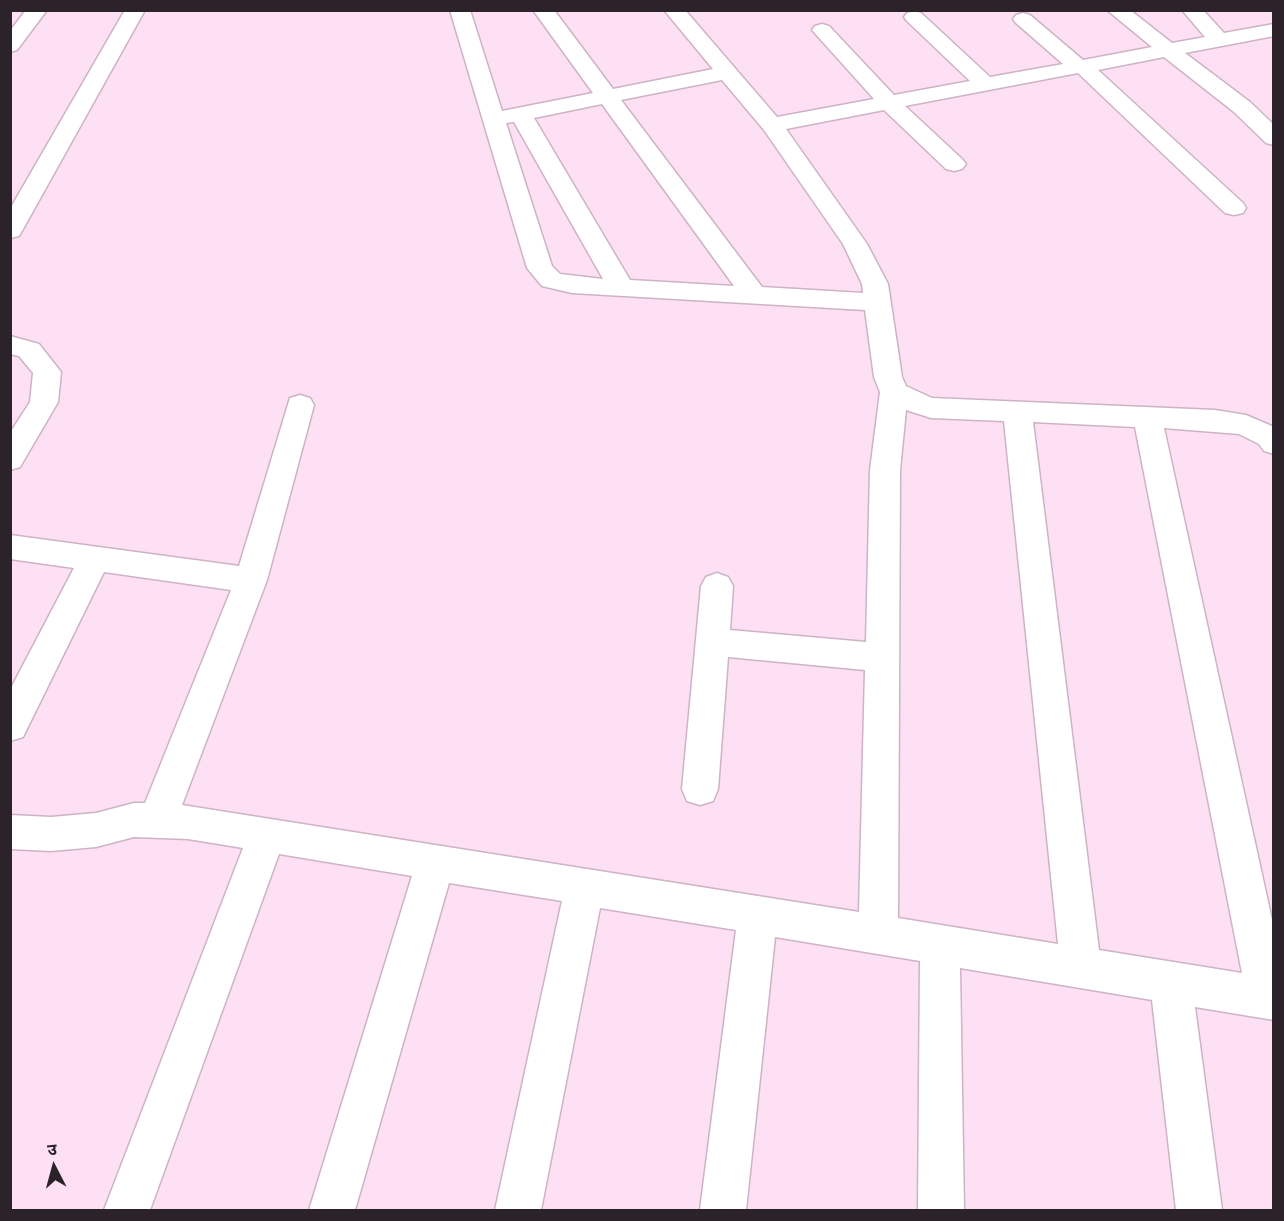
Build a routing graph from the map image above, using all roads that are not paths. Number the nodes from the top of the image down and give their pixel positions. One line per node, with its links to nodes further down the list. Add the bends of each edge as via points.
1 (37, 10): 13 (street)
2 (135, 10): 26 (street)
3 (460, 10): 21 (street)
4 (674, 10): 16 (street)
5 (1117, 10): 14 (street)
6 (1192, 10): 12 (street)
7 (547, 11): 18 (street)
8 (914, 17): 17 (street)
9 (1023, 19): 15 (street)
10 (822, 30): 19 (street)
11 (1274, 30): 12 (street)
12 (1219, 40): 14 (street)
13 (10, 46)
14 (1167, 50): 15 (street); 23 (street, via 1242,107)
15 (1081, 67): 17 (street); 25 (street)
16 (727, 73): 18 (street); 22 (street)
17 (986, 85): 19 (street)
18 (606, 97): 20 (street); 28 (street)
19 (889, 103): 22 (street); 24 (street)
20 (521, 114): 21 (street); 27 (street)
21 (494, 119): 27 (street, via 540,268 551,280 572,285)
22 (772, 125): 29 (street, via 855,244 875,284)
23 (1274, 138)
24 (954, 164)
25 (1234, 208)
26 (10, 231)
27 (621, 287): 28 (street)
28 (753, 294): 29 (street)
29 (879, 302): 31 (street, via 888,377)
30 (10, 345): 36 (street, via 29,350 47,372 44,402)
31 (894, 392): 33 (street, via 932,408); 42 (street, via 885,470)
32 (300, 405): 39 (street)
33 (1017, 412): 34 (street); 53 (street)
34 (1148, 417): 35 (street, via 1246,425); 55 (street)
35 (1274, 444)
36 (10, 459)
37 (10, 547): 38 (street)
38 (95, 558): 39 (street); 43 (street)
39 (251, 580): 45 (street)
40 (717, 586): 41 (street)
41 (712, 642): 42 (street); 44 (street)
42 (882, 658): 51 (street)
43 (10, 726)
44 (700, 789)
45 (157, 821): 46 (street, via 134,820 96,830 51,834); 47 (street)
46 (10, 832)
47 (267, 835): 48 (street); 56 (street)
48 (436, 862): 49 (street); 57 (street)
49 (585, 886): 50 (street); 58 (street)
50 (758, 914): 51 (street); 59 (street)
51 (878, 933): 52 (street)
52 (940, 943): 53 (street); 60 (street)
53 (1081, 967): 54 (street)
54 (1171, 982): 55 (street); 61 (street)
55 (1271, 998)
56 (127, 1210)
57 (332, 1210)
58 (518, 1210)
59 (723, 1210)
60 (941, 1210)
61 (1199, 1210)

